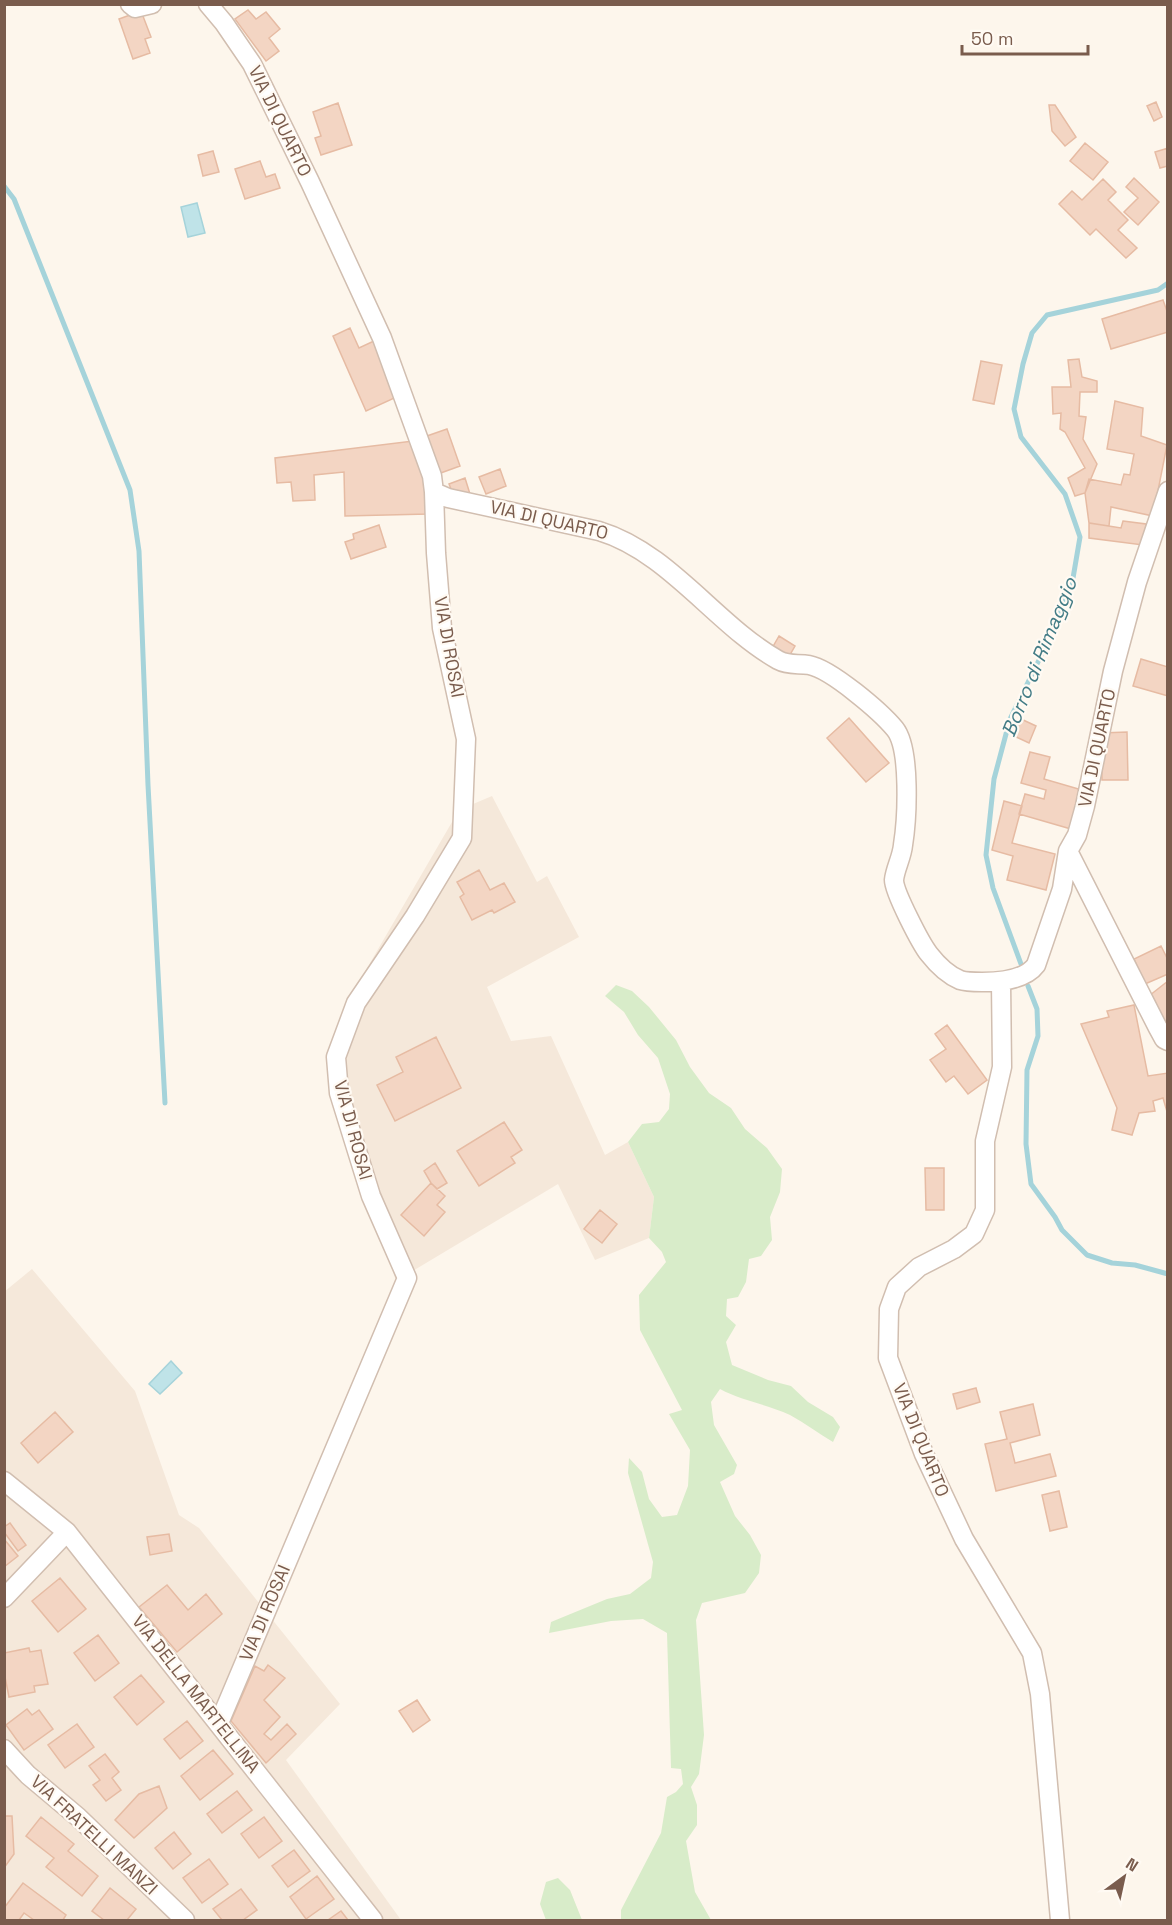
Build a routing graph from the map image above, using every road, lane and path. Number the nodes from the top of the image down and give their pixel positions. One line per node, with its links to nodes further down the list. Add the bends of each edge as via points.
1 (130, 4): 2 (street, via 135,8)
2 (152, 4)
3 (208, 4): 5 (street, VIA DI QUARTO, via 252,64 310,182 382,338 432,476)
4 (1167, 491): 6 (street, VIA DI QUARTO, via 1137,582 1113,671 1085,806)
5 (434, 492): 7 (street, VIA DI QUARTO, via 619,537 646,554 779,661 810,665 844,682 897,731 906,763 906,809 903,847 894,881 922,943 940,966 960,980); 12 (street, VIA DI ROSAI, via 442,628 466,739 462,838 356,1003 336,1057 339,1093 370,1196 407,1278)
6 (1068, 851): 7 (street, VIA DI QUARTO, via 1062,889 1036,965 1031,972); 8 (street)
7 (1001, 982): 16 (street, VIA DI QUARTO, via 1002,1067 986,1141 985,1210 974,1234 919,1267 897,1287 889,1310 888,1358 924,1454 964,1539 1032,1653 1040,1694)
8 (1167, 1041)
9 (4, 1481): 10 (street, VIA DELLA MARTELLINA)
10 (67, 1532): 11 (street); 12 (street, VIA DELLA MARTELLINA)
11 (4, 1599)
12 (219, 1723): 15 (street, VIA DELLA MARTELLINA)
13 (4, 1749): 14 (street, VIA FRATELLI MANZI)
14 (185, 1920)
15 (373, 1920)
16 (1060, 1920)

